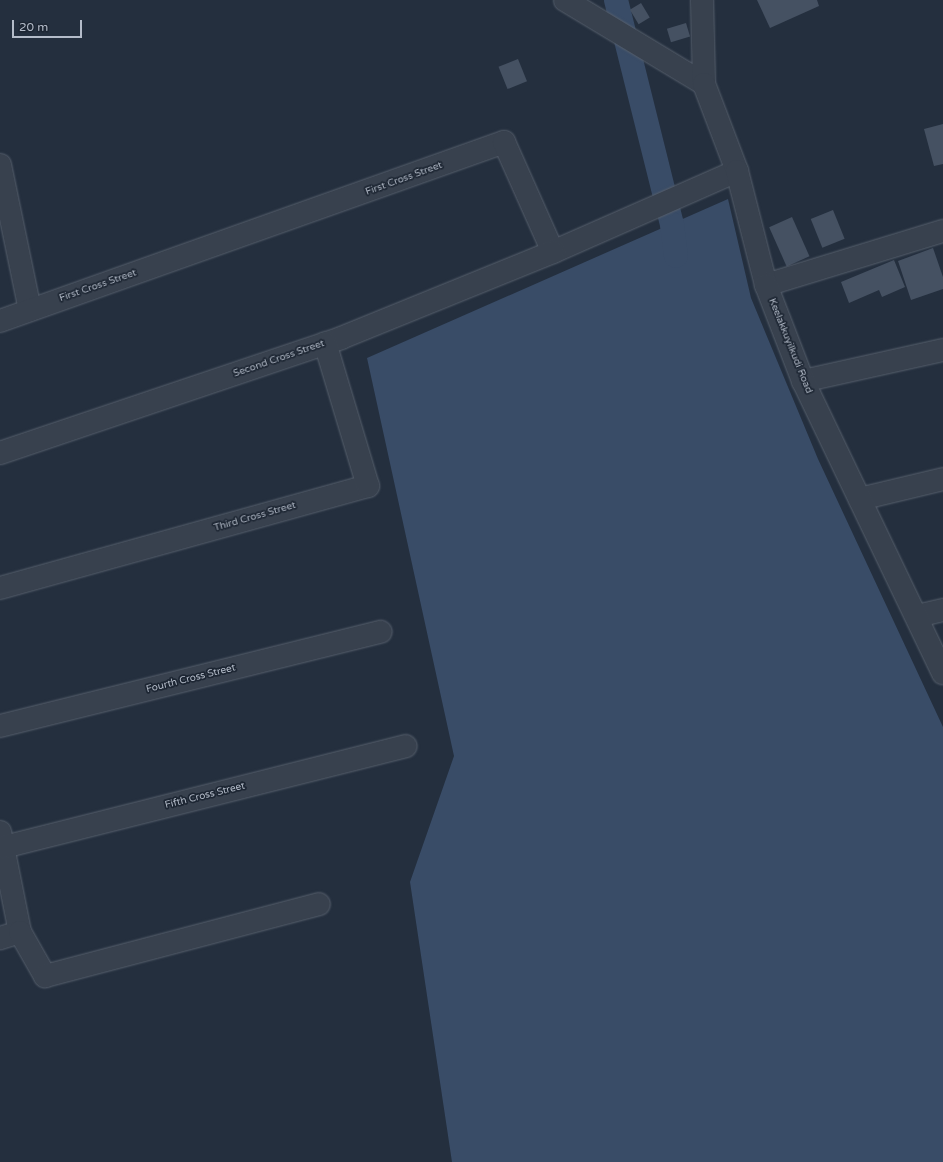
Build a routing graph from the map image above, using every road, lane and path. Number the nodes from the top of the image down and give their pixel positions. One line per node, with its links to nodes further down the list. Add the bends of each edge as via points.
1 (564, 0): 3 (street)
2 (702, 0): 3 (street, Keelakkuyilkudi Road)
3 (704, 84): 5 (street, Keelakkuyilkudi Road)
4 (0, 165): 9 (street)
5 (736, 171): 7 (street); 8 (street, Keelakkuyilkudi Road)
6 (943, 231): 8 (street)
7 (553, 252): 9 (street, First Cross Street, via 504,142); 11 (street, Second Cross Street)
8 (766, 285): 13 (street, Keelakkuyilkudi Road)
9 (30, 310): 10 (street, First Cross Street)
10 (0, 320)
11 (325, 343): 14 (street, Second Cross Street); 17 (street, Third Cross Street, via 368,486)
12 (943, 350): 13 (street)
13 (803, 382): 16 (street, Keelakkuyilkudi Road)
14 (0, 453)
15 (943, 479): 16 (street)
16 (860, 499): 19 (street, Keelakkuyilkudi Road)
17 (0, 588)
18 (943, 610): 19 (street)
19 (917, 616): 21 (street, Keelakkuyilkudi Road)
20 (381, 632): 22 (street, Fourth Cross Street)
21 (943, 673)
22 (0, 726)
23 (406, 746): 24 (street, Fifth Cross Street)
24 (2, 840): 26 (street)
25 (319, 904): 26 (street, via 45,976)
26 (10, 935)

